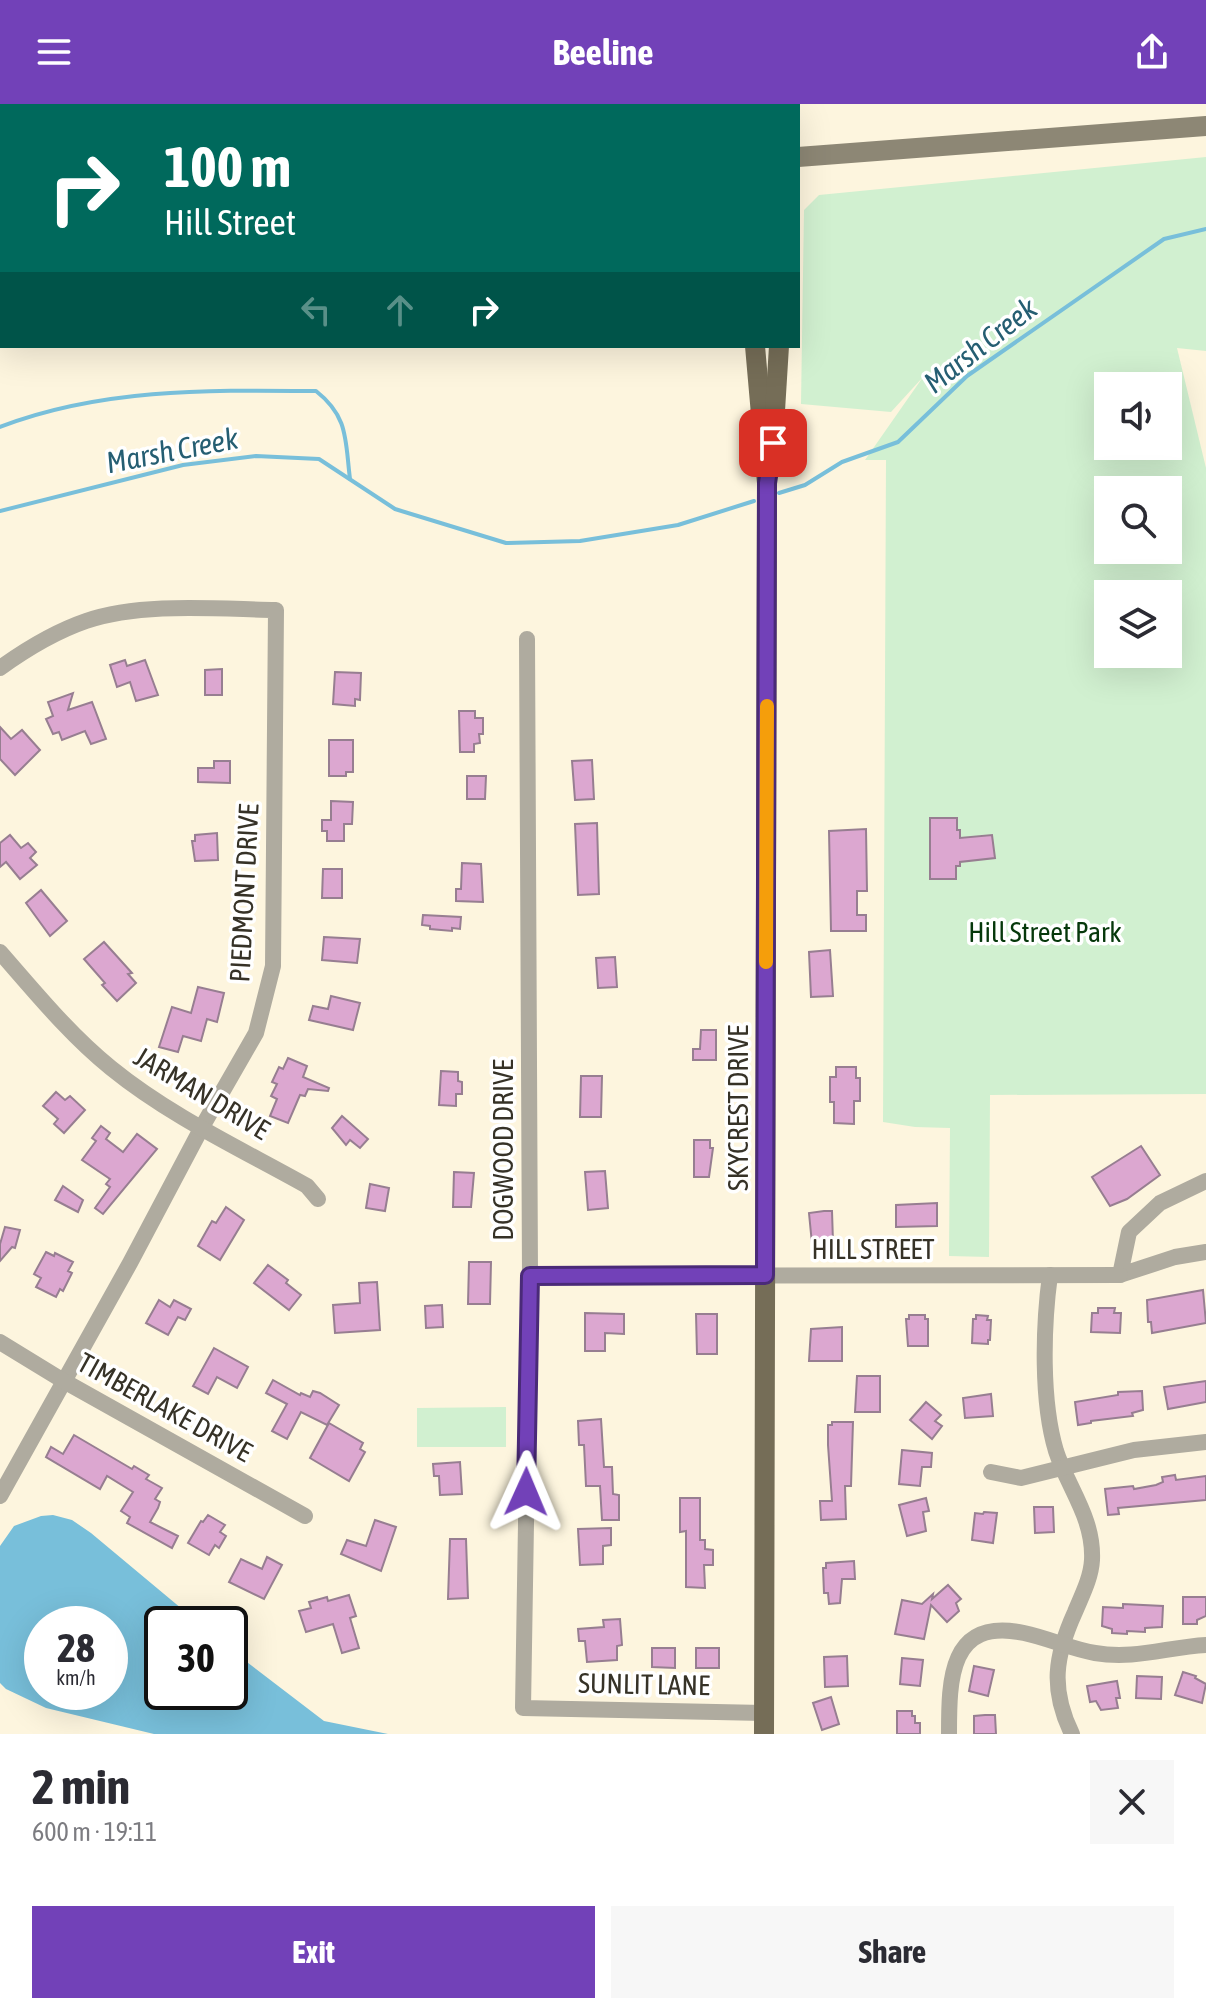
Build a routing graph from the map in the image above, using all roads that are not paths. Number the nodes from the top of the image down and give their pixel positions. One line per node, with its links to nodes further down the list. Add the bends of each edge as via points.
1 (1206, 126): 2 (main road)
2 (800, 157)
3 (755, 348): 5 (main road, SKYCREST DRIVE)
4 (779, 348): 5 (main road, SKYCREST DRIVE)
5 (767, 483): 13 (main road, SKYCREST DRIVE)
6 (527, 639): 16 (street, DOGWOOD DRIVE)
7 (0, 668): 9 (street, PIEDMONT DRIVE, via 86,621 117,614 276,610 273,966 256,1033)
8 (0, 952): 9 (street, JARMAN DRIVE, via 109,1067)
9 (202, 1127): 11 (street, JARMAN DRIVE, via 307,1186); 18 (street, PIEDMONT DRIVE)
10 (1206, 1181): 15 (street, via 1160,1203 1129,1232)
11 (318, 1199)
12 (1206, 1252): 15 (street, HILL STREET)
13 (765, 1275): 14 (street, HILL STREET); 16 (street, HILL STREET); 27 (main road, SKYCREST DRIVE)
14 (1050, 1275): 15 (street, HILL STREET); 20 (street, via 1047,1401)
15 (1120, 1275)
16 (530, 1276): 26 (street, DOGWOOD DRIVE)
17 (0, 1342): 18 (street, TIMBERLAKE DRIVE)
18 (62, 1380): 22 (street, PIEDMONT DRIVE); 23 (street, TIMBERLAKE DRIVE)
19 (1206, 1442): 20 (street, via 1134,1450)
20 (1062, 1468): 21 (street, via 1021,1478); 24 (street, via 1089,1529 1092,1562)
21 (991, 1472)
22 (0, 1496)
23 (305, 1516)
24 (1061, 1643): 25 (street, via 1094,1653 1137,1656); 29 (street, via 1005,1630 969,1640 953,1669); 30 (street, via 1056,1685)
25 (1206, 1645)
26 (523, 1708): 27 (street, SUNLIT LANE)
27 (764, 1713): 28 (main road, SKYCREST DRIVE)
28 (764, 1734)
29 (949, 1734)
30 (1072, 1734)

